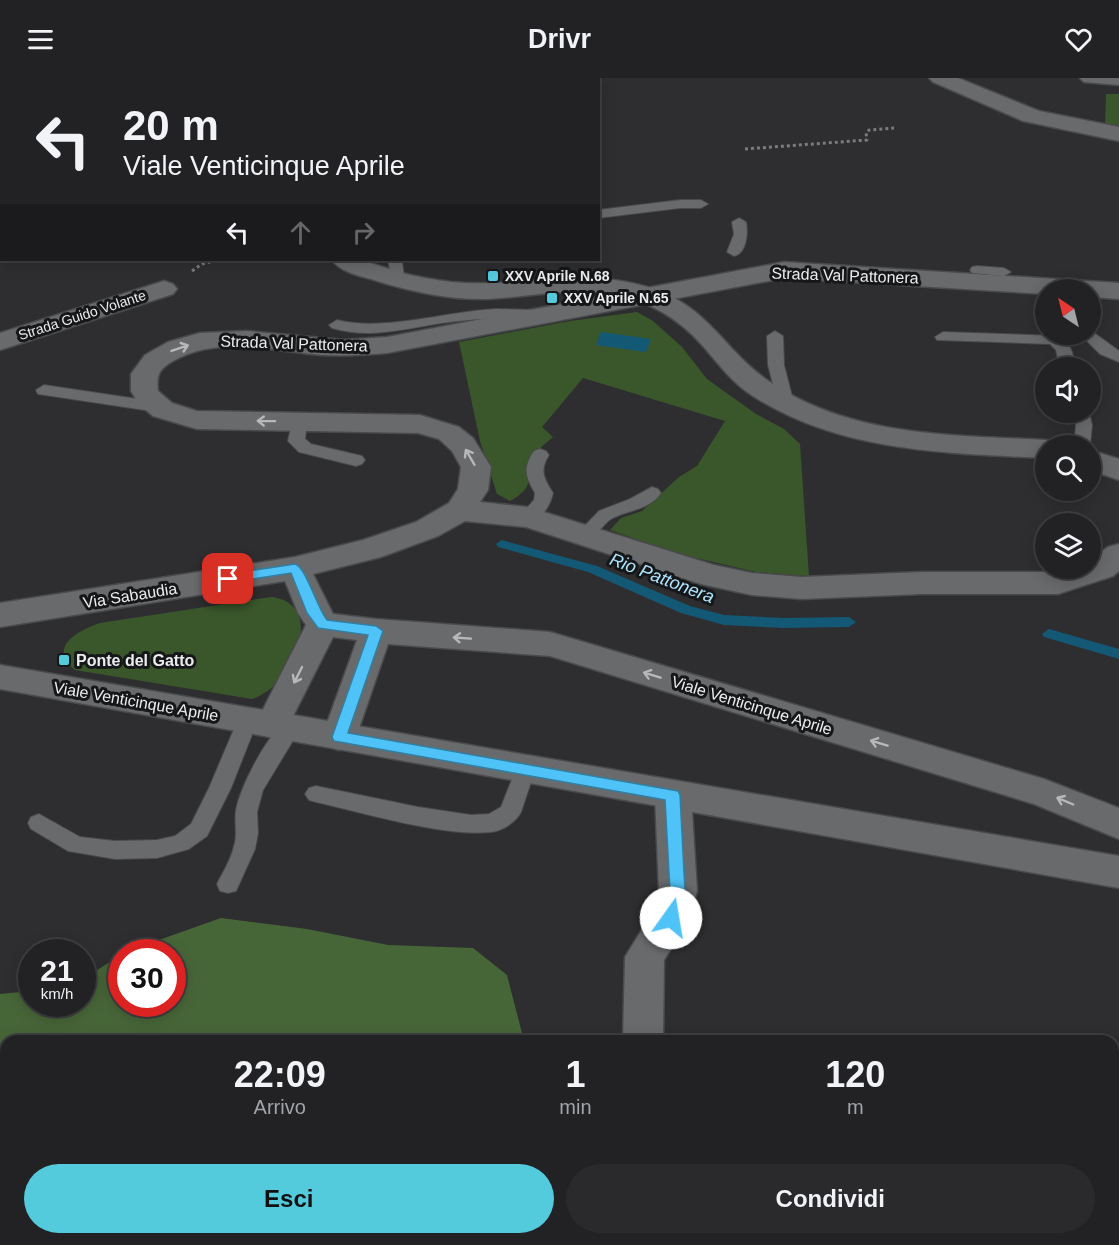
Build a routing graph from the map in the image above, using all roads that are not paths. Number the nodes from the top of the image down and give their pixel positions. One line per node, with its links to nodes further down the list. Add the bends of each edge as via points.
1 (940, 78): 4 (street, via 1031,116)
2 (1091, 78): 3 (street)
3 (1119, 79)
4 (1119, 134)
5 (701, 204): 6 (lane)
6 (600, 214)
7 (739, 222): 8 (lane, via 741,234)
8 (734, 252)
9 (350, 261): 10 (street)
10 (396, 268): 17 (street, via 438,288 462,291 598,284)
11 (977, 270): 12 (lane)
12 (1004, 272)
13 (1035, 285): 17 (street, Strada Val Pattonera, via 944,274 784,270)
14 (164, 289): 22 (street, Strada Guido Volante)
15 (1101, 290): 16 (street, Strada Val Pattonera)
16 (1119, 291)
17 (652, 296): 18 (street, Strada Val Pattonera); 27 (street, via 686,316 739,372)
18 (539, 315): 19 (lane, via 477,314 367,332); 28 (street, Strada Val Pattonera, one-way to 18, via 144,387 146,370 172,350 202,340 369,346 430,338)
19 (337, 325)
20 (775, 336): 27 (lane, via 776,365)
21 (943, 337): 24 (lane, via 1059,340)
22 (0, 342)
23 (1100, 345): 25 (lane)
24 (1065, 357)
25 (1119, 357)
26 (44, 390): 28 (lane)
27 (786, 404): 30 (street, via 855,431 898,440)
28 (158, 407): 29 (street, one-way to 28, via 197,420 169,414)
29 (299, 422): 32 (lane, via 296,441 304,448); 36 (street, one-way to 29, via 472,490 476,467 463,445 449,433 420,424)
30 (1035, 448)
31 (540, 455): 37 (lane, via 534,462 533,475 544,493 542,502)
32 (356, 460)
33 (1101, 463): 34 (street)
34 (1119, 470)
35 (652, 493): 38 (lane, via 636,505 609,513)
36 (460, 510): 37 (street); 40 (street, via 417,532 370,549)
37 (528, 517): 38 (street)
38 (584, 536): 39 (street, via 712,576 802,588 1058,583 1102,568)
39 (1119, 555)
40 (295, 568): 41 (street, Via Sabaudia); 42 (street, via 314,613)
41 (0, 615)
42 (323, 624): 43 (street, Viale Venticinque Aprile); 45 (street, one-way to 45)
43 (376, 631): 46 (street); 51 (street, Viale Venticinque Aprile, one-way to 43, via 1044,793 550,644)
44 (0, 676): 45 (street, Viale Venticinque Aprile)
45 (270, 725): 46 (street, Viale Venticinque Aprile); 50 (lane, via 220,788 199,830 181,843 115,850 76,845); 53 (lane, via 271,756 246,812 247,836)
46 (339, 737): 47 (street, Viale Venticinque Aprile)
47 (525, 770): 48 (lane, via 510,812 493,823 428,818); 49 (street, Viale Venticinque Aprile)
48 (316, 794)
49 (673, 795): 52 (street, Viale Venticinque Aprile); 54 (street, via 678,891 671,918 645,957)
50 (39, 823)
51 (1119, 824)
52 (1119, 872)
53 (228, 884)
54 (643, 1035)

